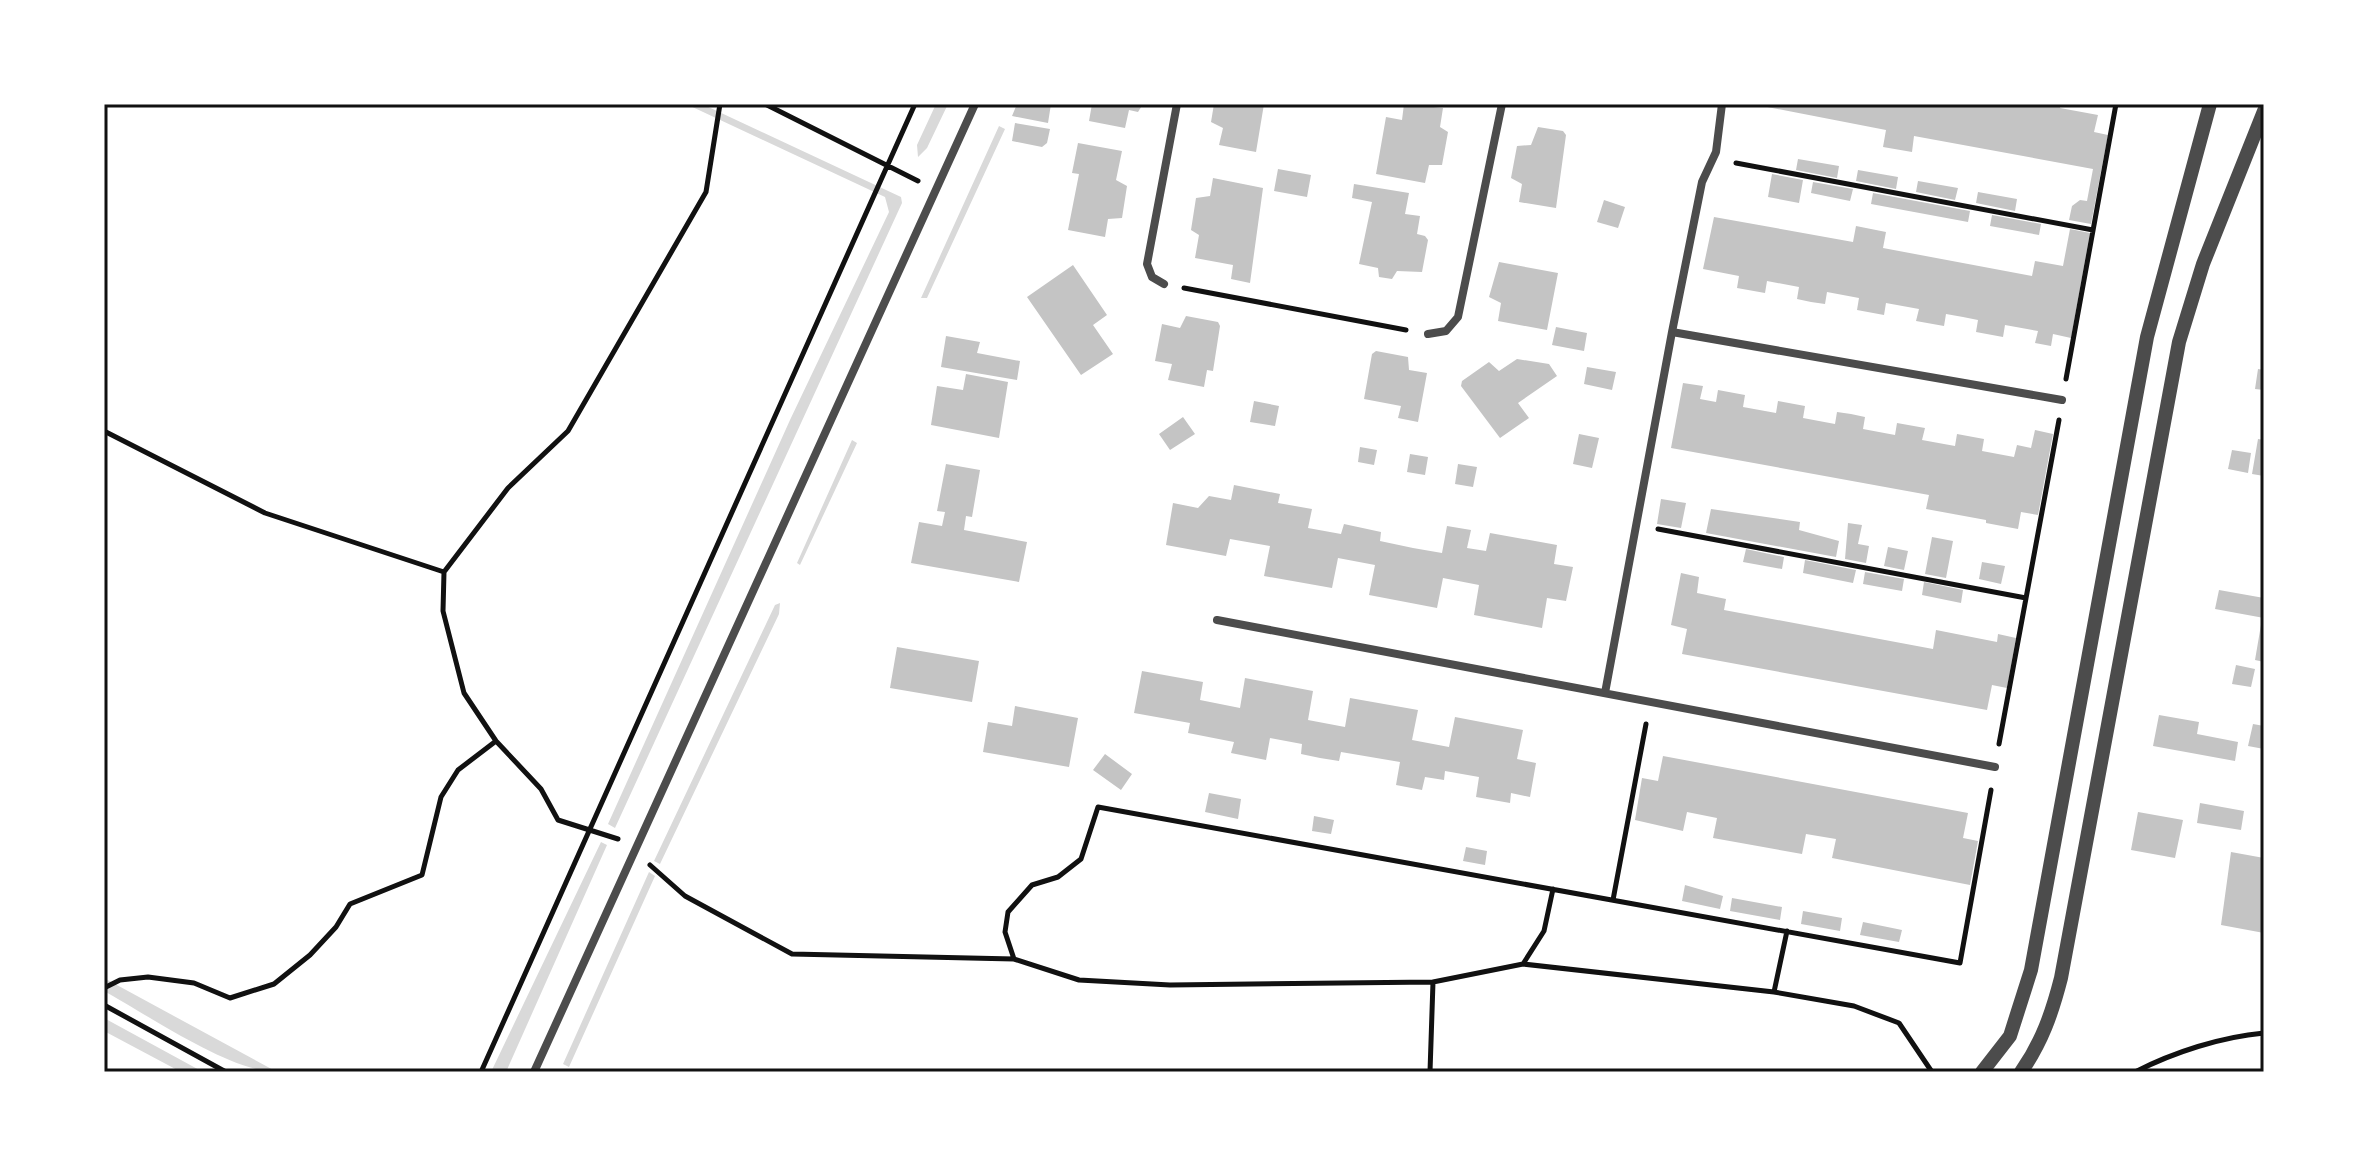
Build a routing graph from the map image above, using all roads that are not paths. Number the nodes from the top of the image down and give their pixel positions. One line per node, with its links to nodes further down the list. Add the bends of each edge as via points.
1 (975, 104): 14 (street)
2 (1177, 104): 7 (street, via 1147,264 1152,277)
3 (1502, 104): 9 (street, via 1458,317 1446,331)
4 (1722, 104): 8 (street)
5 (2210, 104): 15 (street, via 2147,337 2031,970 2010,1036)
6 (2264, 111): 16 (street, via 2203,264 2179,342 2061,978 2050,1019)
7 (1164, 284)
8 (1672, 332): 10 (street); 12 (street)
9 (1428, 334)
10 (2062, 400)
11 (1217, 620): 12 (street)
12 (1605, 693): 13 (street)
13 (1995, 767)
14 (534, 1072)
15 (1982, 1072)
16 (2021, 1072)

